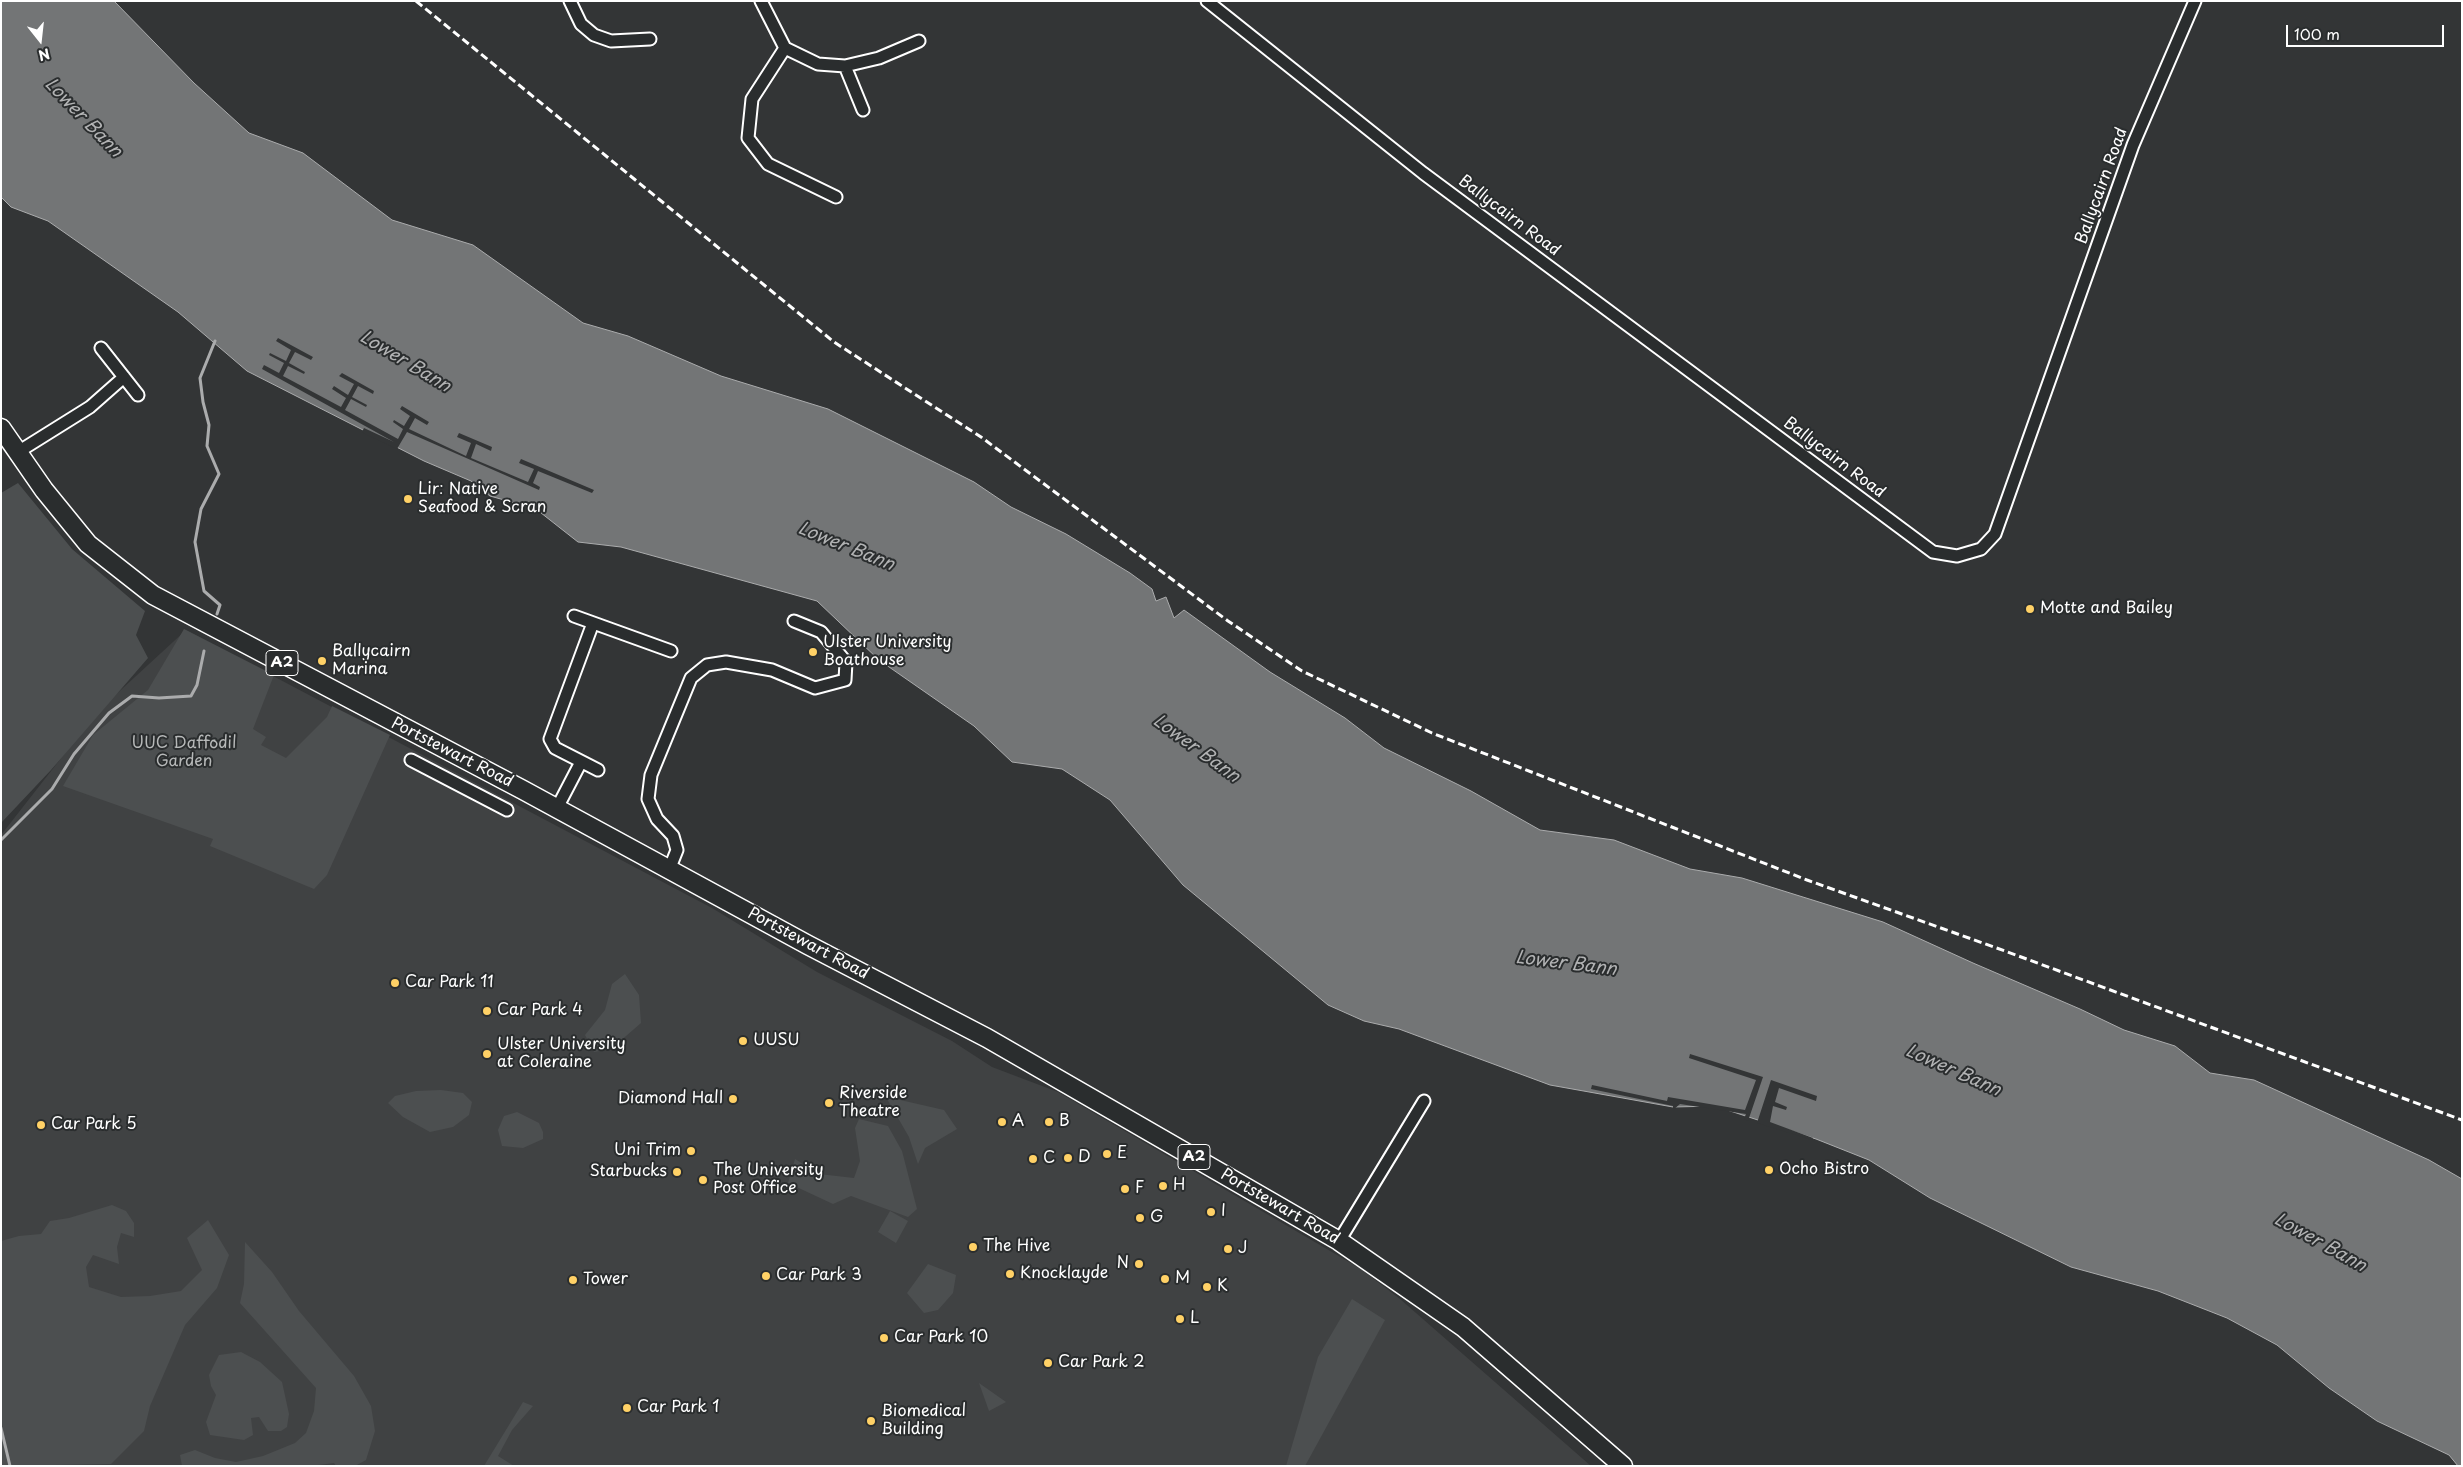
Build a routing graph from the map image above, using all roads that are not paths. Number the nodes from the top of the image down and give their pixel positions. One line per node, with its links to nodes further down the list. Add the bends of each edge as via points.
1 (570, 1): 5 (street, via 581,24 594,35 611,41)
2 (761, 1): 7 (street)
3 (1207, 1): 4 (street, Ballycairn Road, via 1424,172 1933,552 1957,556 1981,549 1995,534 2133,146)
4 (2196, 1)
5 (650, 39)
6 (919, 41): 8 (street, via 879,58)
7 (785, 48): 8 (street, via 818,64); 10 (street, via 752,99 748,138 768,164)
8 (845, 66): 9 (street)
9 (863, 110)
10 (836, 197)
11 (101, 348): 12 (street)
12 (124, 377): 13 (street); 15 (street, via 90,407)
13 (138, 395)
14 (1, 428): 15 (main road, Portstewart Road / A2)
15 (18, 452): 23 (main road, Portstewart Road / A2, via 88,544 147,591)
16 (574, 616): 18 (street)
17 (794, 621): 25 (street, via 821,632 846,662 845,680 815,688 772,670 726,662 707,664 691,678 651,775 648,799 657,819 673,836 677,850)
18 (593, 623): 19 (street); 21 (street, via 550,734 555,748)
19 (671, 652)
20 (411, 760): 24 (street, Portstewart Road)
21 (581, 762): 22 (street); 23 (street)
22 (598, 770)
23 (557, 808): 25 (main road, Portstewart Road / A2)
24 (507, 810)
25 (669, 870): 27 (main road, Portstewart Road / A2, via 987,1038)
26 (1424, 1101): 27 (street)
27 (1339, 1241): 28 (main road, Portstewart Road / A2, via 1463,1327)
28 (1623, 1466)

